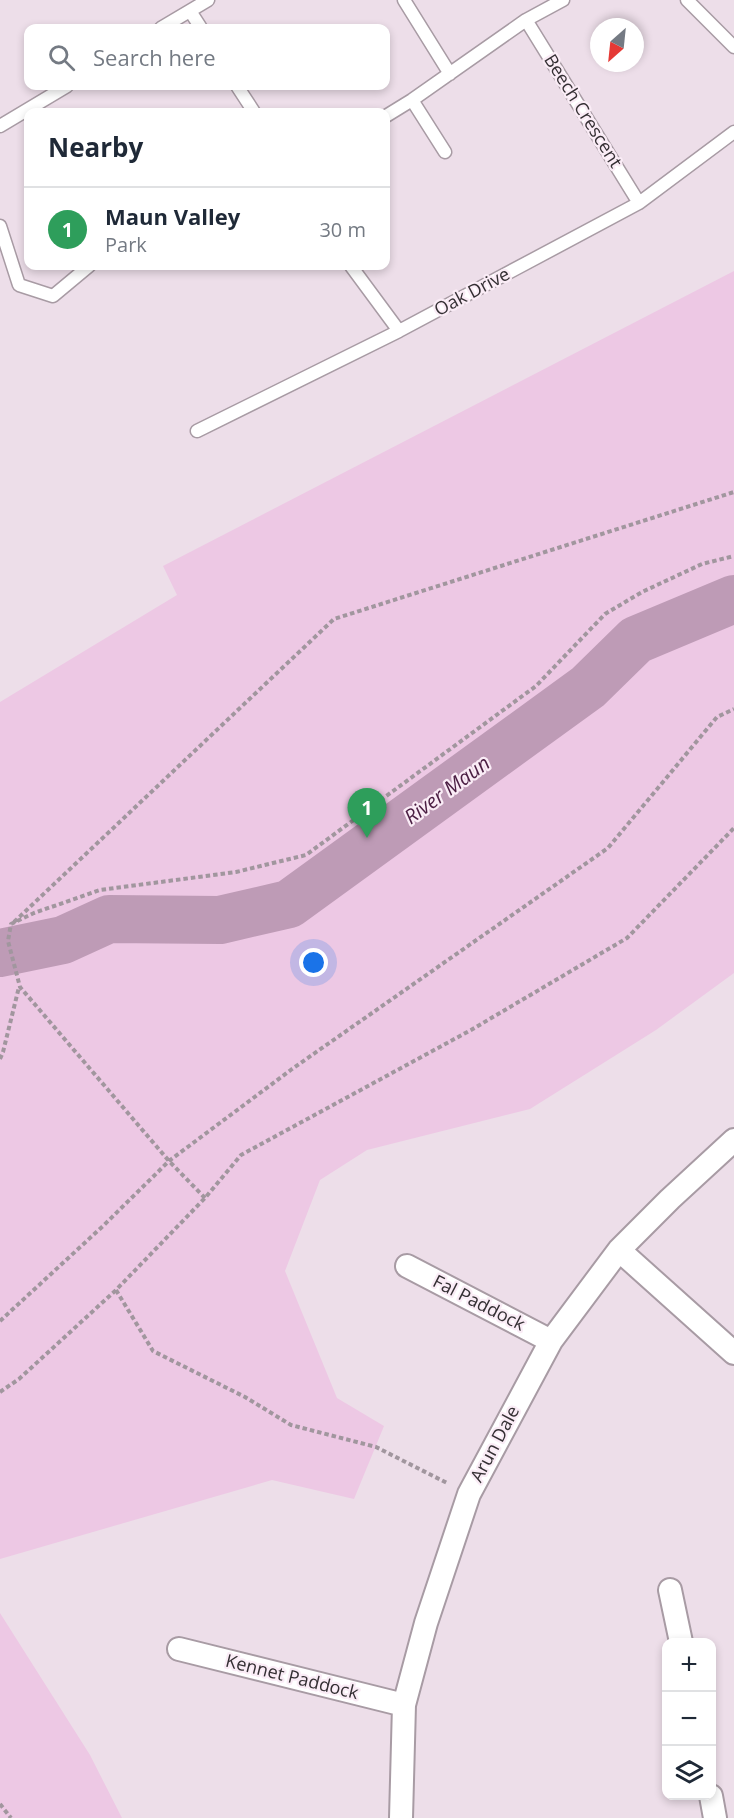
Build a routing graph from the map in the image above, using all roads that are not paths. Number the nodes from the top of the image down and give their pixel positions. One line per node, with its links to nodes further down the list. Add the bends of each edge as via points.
1 (208, 0): 5 (lane)
2 (404, 0): 10 (lane)
3 (563, 0): 6 (lane)
4 (687, 0): 9 (lane)
5 (190, 11): 7 (lane); 8 (lane)
6 (526, 20): 10 (lane); 21 (lane, Beech Crescent)
7 (168, 24)
8 (198, 24)
9 (734, 47)
10 (450, 74): 13 (lane)
11 (60, 90): 14 (lane)
12 (240, 90): 15 (lane)
13 (412, 100): 17 (lane); 20 (lane)
14 (30, 108)
15 (251, 108)
16 (24, 112): 18 (lane)
17 (390, 114)
18 (0, 126)
19 (734, 132): 21 (lane, Oak Drive)
20 (445, 152)
21 (639, 203): 25 (lane, Oak Drive)
22 (0, 226): 23 (lane, via 19,285 52,296)
23 (84, 270)
24 (354, 270): 25 (lane)
25 (399, 331): 26 (lane, Oak Drive)
26 (197, 431)
27 (734, 1140): 28 (street, Arun Dale)
28 (619, 1250): 30 (street, Arun Dale); 31 (street)
29 (406, 1266): 30 (street, Fal Paddock)
30 (551, 1341): 35 (street, Arun Dale, via 469,1494 426,1623)
31 (734, 1353)
32 (670, 1590): 33 (street)
33 (680, 1638)
34 (179, 1649): 35 (street, Kennet Paddock)
35 (404, 1705): 38 (street, Arun Dale)
36 (712, 1800): 39 (street)
37 (734, 1814): 39 (street)
38 (401, 1818)
39 (716, 1818)

